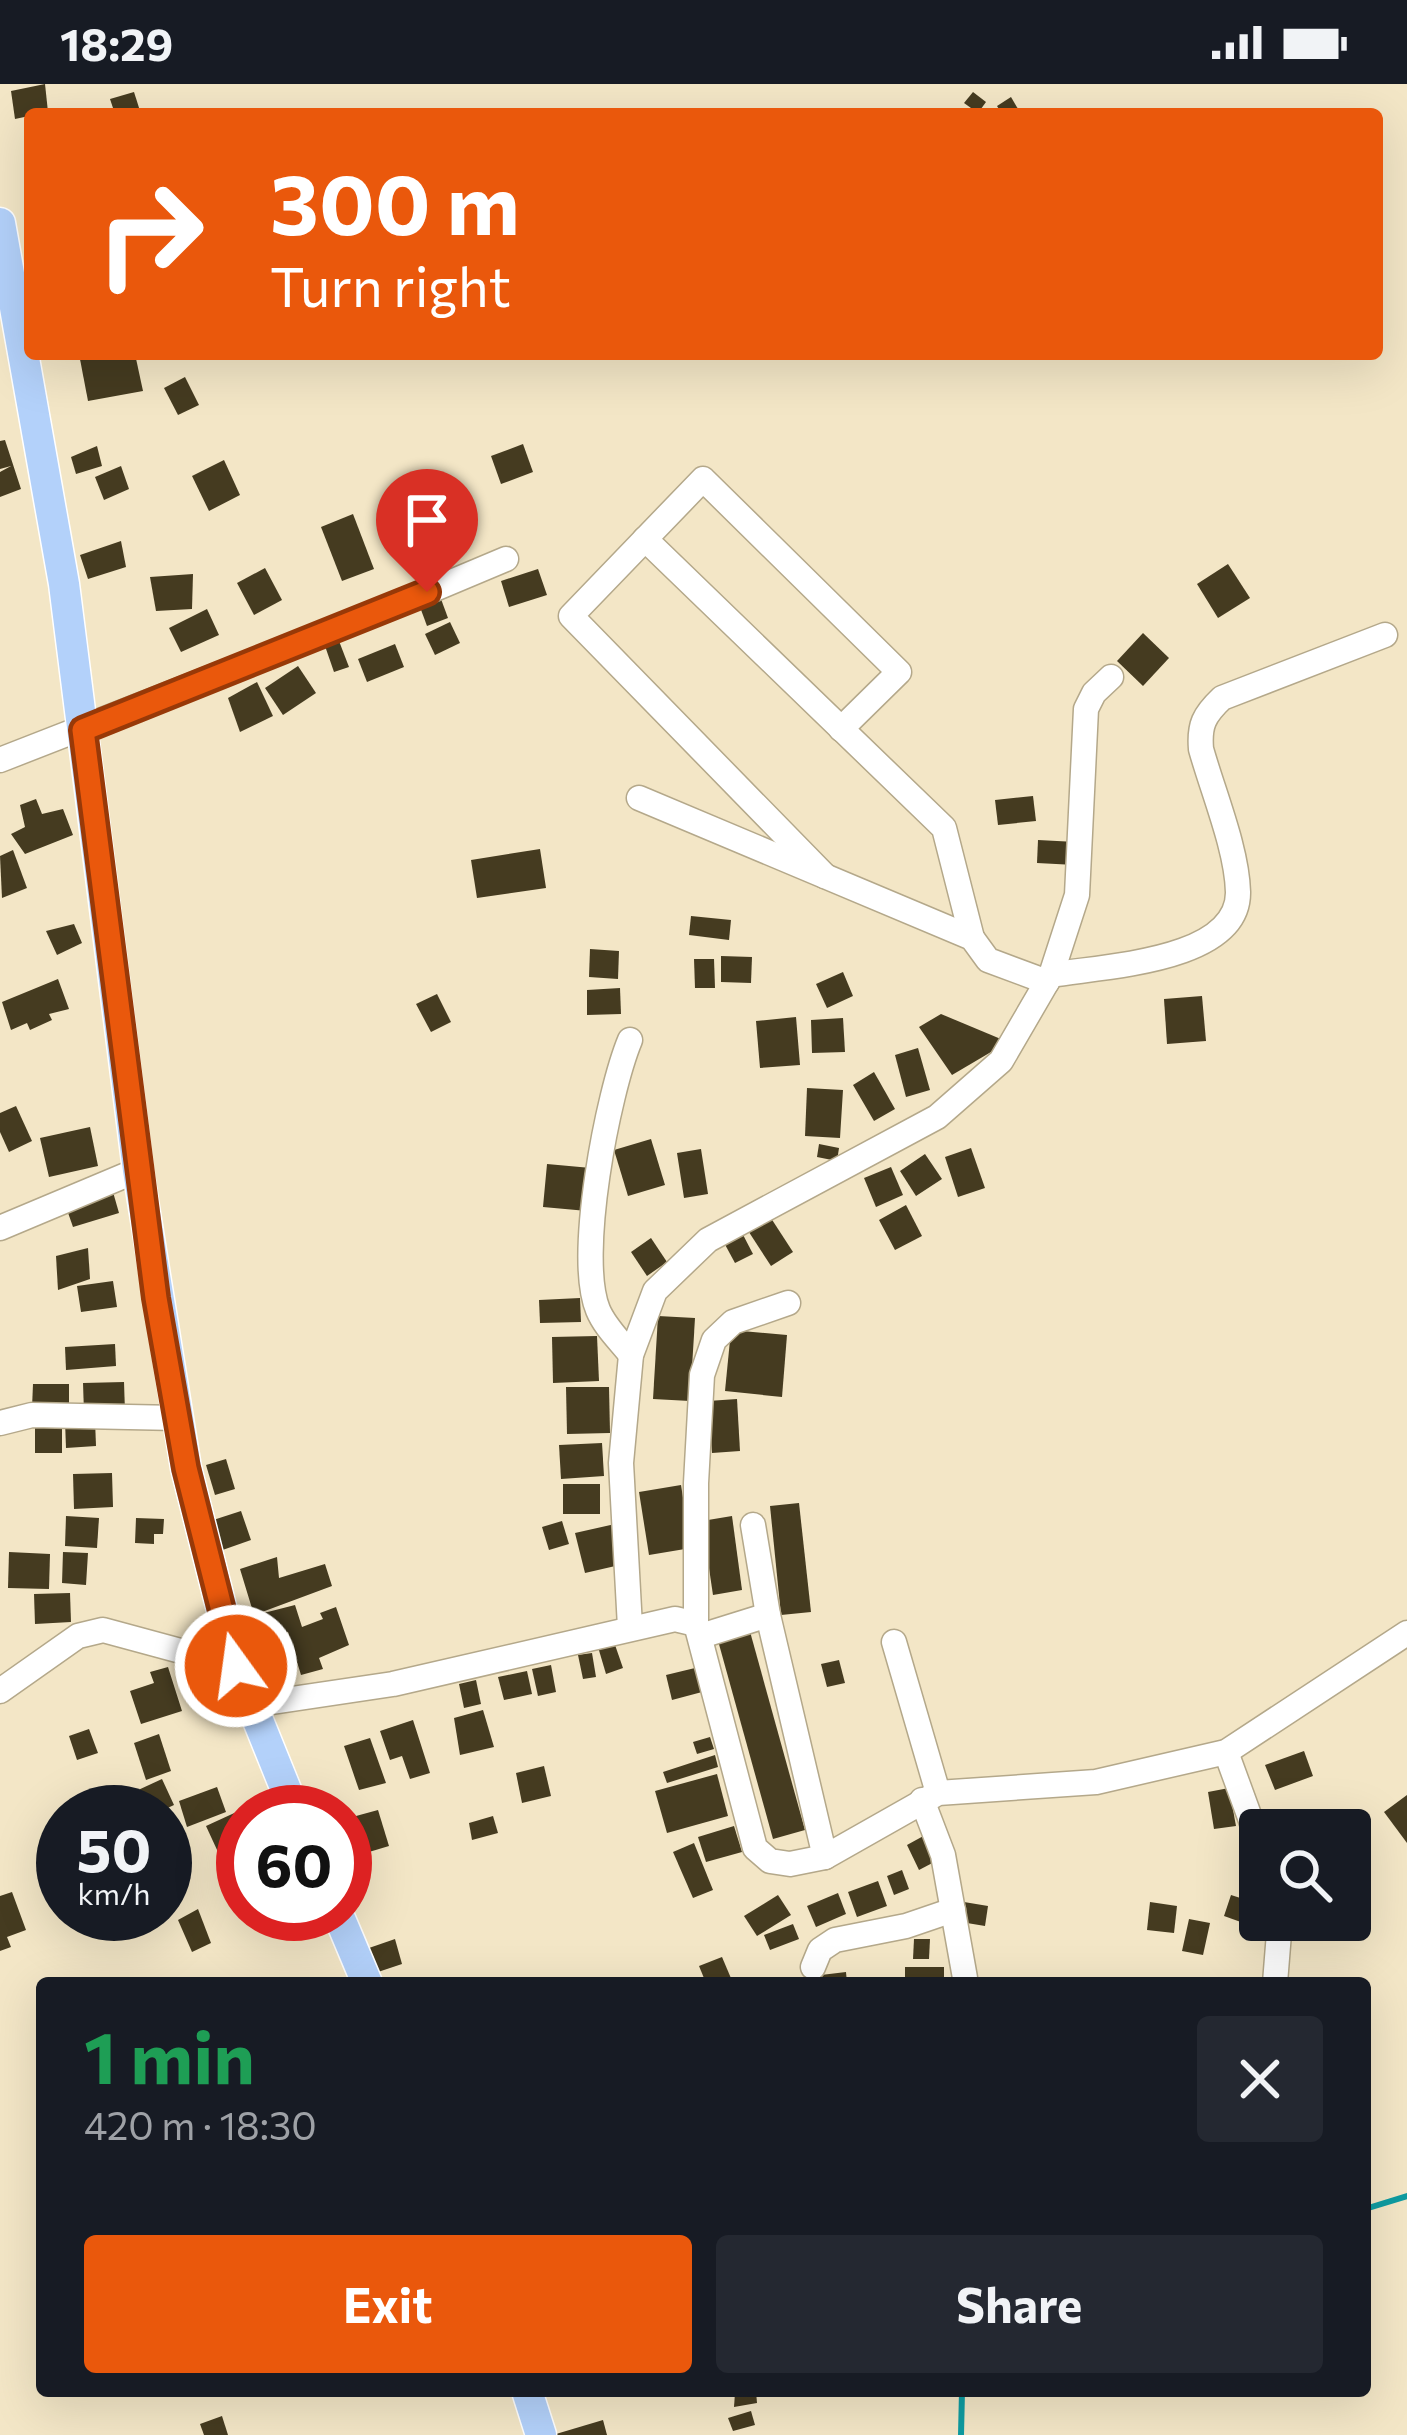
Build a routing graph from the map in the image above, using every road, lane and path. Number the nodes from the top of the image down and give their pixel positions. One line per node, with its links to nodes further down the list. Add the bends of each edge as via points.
1 (0, 223): 2 (main road)
2 (24, 351)
3 (26, 360): 9 (main road)
4 (644, 539): 8 (street); 8 (street, via 704,478 899,672); 12 (street, via 571,616)
5 (506, 559): 9 (street)
6 (1385, 635): 14 (street, via 1222,698 1205,714 1201,749 1238,897 1228,926 1181,952)
7 (1112, 676): 14 (street, via 1086,710 1077,895)
8 (841, 729): 13 (street, via 944,828)
9 (83, 730): 10 (street); 16 (main road)
10 (0, 760)
11 (639, 798): 12 (street)
12 (825, 876): 13 (street)
13 (972, 938): 14 (street, via 988,960)
14 (1049, 978): 19 (street, via 1001,1061 937,1117 708,1240 655,1291)
15 (630, 1040): 19 (street, via 612,1091 591,1230 598,1310)
16 (138, 1170): 17 (street); 20 (main road)
17 (0, 1228)
18 (788, 1303): 25 (street, via 733,1322 714,1340 702,1375)
19 (631, 1355): 24 (street, via 621,1463)
20 (177, 1418): 21 (street, via 32,1415); 28 (main road)
21 (0, 1423)
22 (753, 1525): 23 (street)
23 (768, 1615): 25 (street); 35 (street)
24 (630, 1627): 25 (street, via 675,1619); 30 (street, via 393,1684)
25 (698, 1630): 35 (street, via 755,1848 790,1864)
26 (1407, 1633): 31 (street)
27 (894, 1642): 33 (street)
28 (236, 1666): 29 (street, via 103,1630 78,1636); 30 (main road)
29 (0, 1691)
30 (251, 1705): 32 (main road)
31 (1226, 1752): 33 (street, via 1096,1781); 34 (street)
32 (284, 1785)
33 (930, 1797): 35 (street); 36 (street)
34 (1247, 1809)
35 (824, 1857)
36 (953, 1910): 39 (street, via 836,1940); 41 (street)
37 (350, 1941): 40 (main road)
38 (1276, 1941): 42 (street)
39 (813, 1967)
40 (365, 1977)
41 (965, 1977)
42 (1275, 1977)
43 (529, 2397): 44 (main road)
44 (541, 2435)

